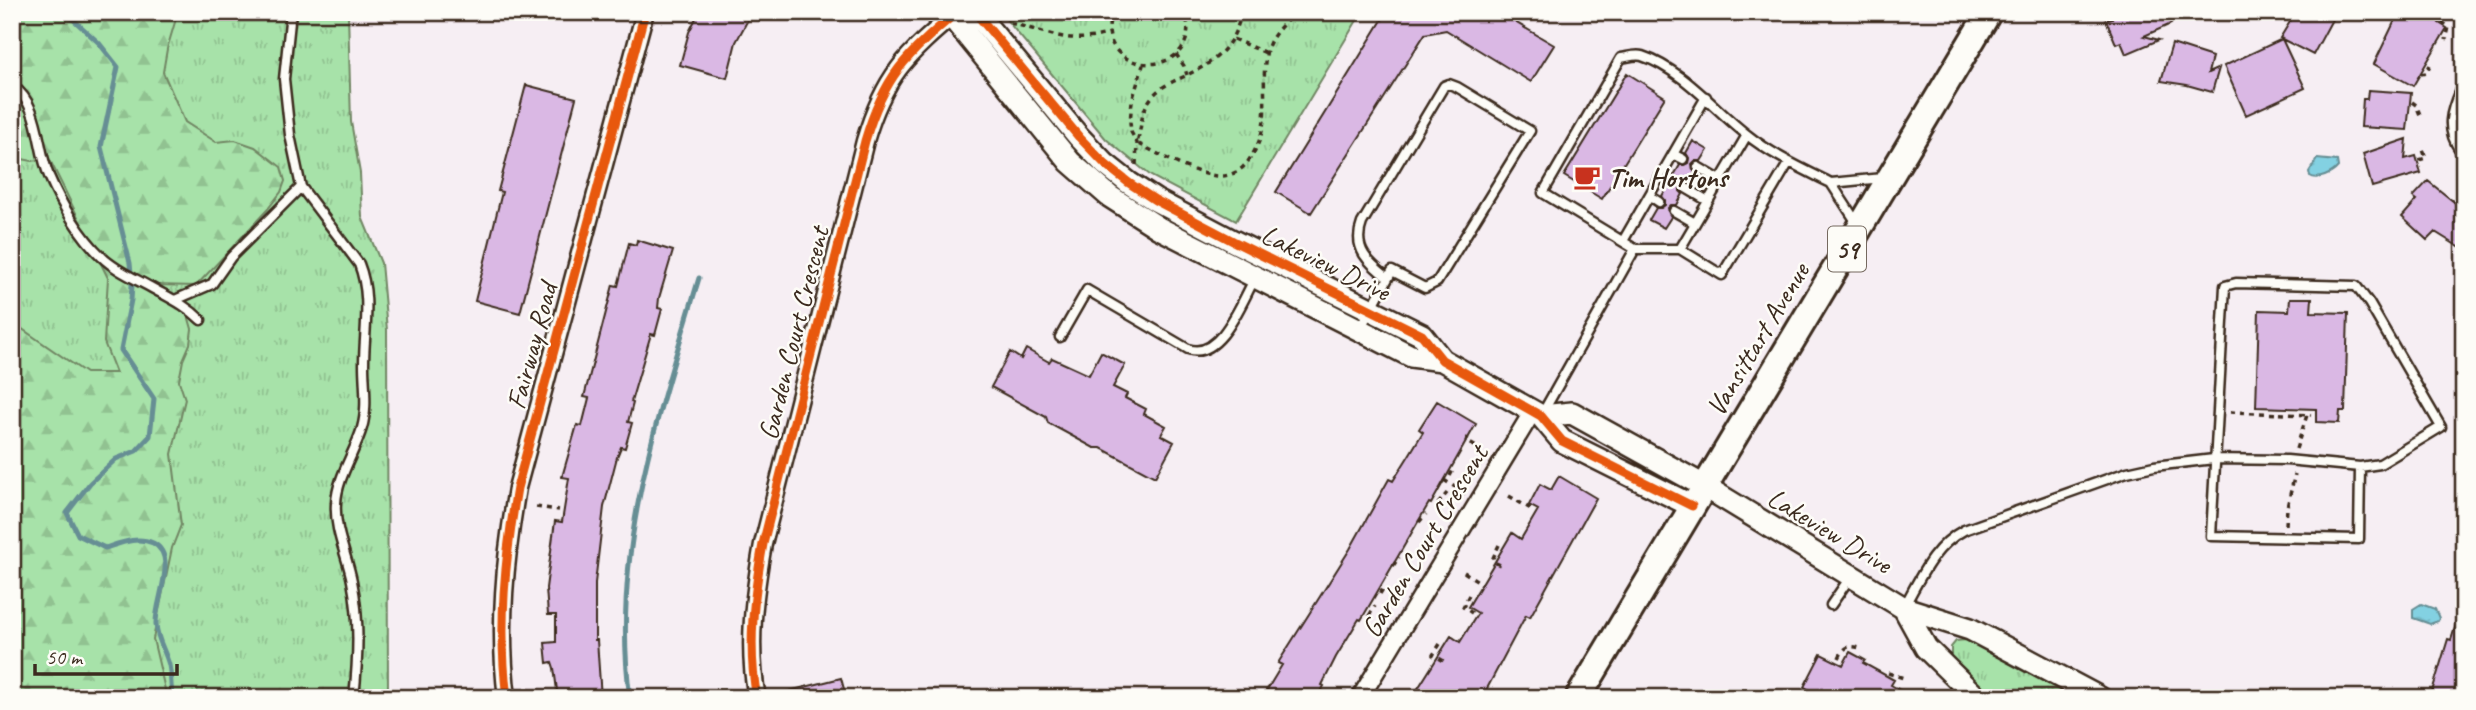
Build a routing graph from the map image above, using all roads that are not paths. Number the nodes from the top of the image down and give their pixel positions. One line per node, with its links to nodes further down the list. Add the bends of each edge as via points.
1 (291, 12): 20 (lane, via 284,79)
2 (645, 12): 48 (street, Fairway Road, via 517,488 502,614)
3 (975, 12): 31 (street, Lakeview Drive, via 1105,164 1155,200)
4 (1989, 12): 16 (main road, Vansittart Avenue / 59)
5 (952, 14): 32 (street, Lakeview Drive, via 1089,180 1142,218); 49 (street, Garden Court Crescent, via 905,59 874,109 763,544 751,650)
6 (12, 85): 34 (lane, via 32,107 49,177 102,257)
7 (2464, 91): 10 (street, via 2454,123)
8 (1706, 97): 9 (lane); 11 (lane); 28 (lane, via 1640,55 1621,58 1549,181 1543,192)
9 (1747, 135): 13 (lane); 18 (lane)
10 (2464, 149)
11 (1673, 154): 12 (lane); 15 (lane)
12 (1683, 159)
13 (1788, 162): 19 (lane); 30 (lane, via 1722,275)
14 (1698, 167): 18 (lane)
15 (1663, 174): 17 (lane); 22 (lane)
16 (1889, 178): 19 (lane); 27 (main road, Vansittart Avenue / 59)
17 (1671, 179)
18 (1720, 180): 23 (lane)
19 (1832, 183): 27 (lane)
20 (301, 187): 34 (lane, via 232,257 212,284); 47 (lane, via 359,264 367,296 366,409 336,499 358,623)
21 (1686, 188): 23 (lane)
22 (1650, 196): 24 (lane); 28 (lane)
23 (1708, 201): 26 (lane)
24 (1659, 202)
25 (1674, 211): 26 (lane)
26 (1695, 223): 30 (lane)
27 (1860, 227): 43 (main road, Vansittart Avenue / 59)
28 (1623, 241): 29 (lane)
29 (1635, 249): 30 (lane); 40 (lane)
30 (1680, 249)
31 (1266, 258): 32 (lane); 35 (street, Lakeview Drive)
32 (1255, 277): 37 (street, Lakeview Drive); 38 (lane, via 1220,339 1204,351 1188,349 1087,290)
33 (1388, 278): 33 (lane, via 1392,271 1426,288 1437,282 1530,131 1449,84 1440,92 1357,236 1371,264); 35 (lane)
34 (175, 300): 36 (lane)
35 (1371, 310): 37 (lane); 39 (street, Lakeview Drive, via 1422,335)
36 (201, 320)
37 (1360, 330): 39 (street, Lakeview Drive, via 1411,356)
38 (1060, 337)
39 (1442, 360): 40 (street, Lakeview Drive)
40 (1537, 414): 43 (street, Lakeview Drive, via 1562,441); 43 (street, Lakeview Drive, via 1572,413); 50 (street, Garden Court Crescent, via 1478,502)
41 (2214, 458): 42 (lane); 42 (lane, via 2211,536 2359,539); 42 (lane, via 2225,286 2356,286 2441,427 2380,464); 46 (lane, via 2127,472 1964,530 1940,547)
42 (2360, 467)
43 (1698, 496): 44 (street, Lakeview Drive); 51 (main road, Vansittart Avenue / 59)
44 (1851, 576): 45 (lane); 46 (street, Lakeview Drive)
45 (1832, 606)
46 (1904, 608): 52 (street, Lakeview Drive, via 1926,648); 53 (street, Lakeview Drive, via 1970,629)
47 (354, 698)
48 (507, 698)
49 (757, 698)
50 (1360, 698)
51 (1578, 698)
52 (1977, 698)
53 (2100, 698)

